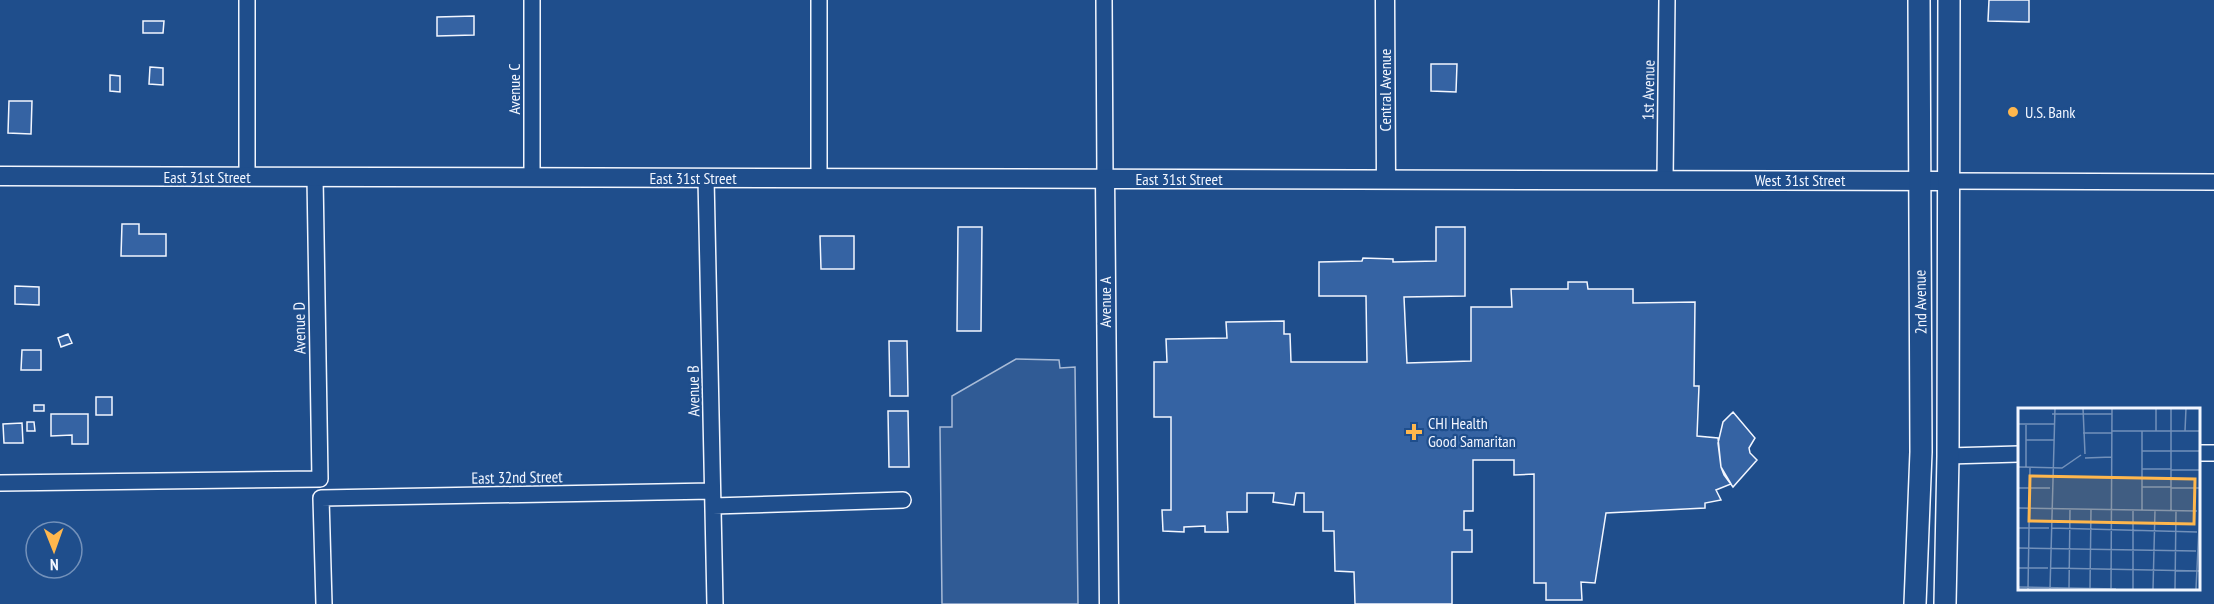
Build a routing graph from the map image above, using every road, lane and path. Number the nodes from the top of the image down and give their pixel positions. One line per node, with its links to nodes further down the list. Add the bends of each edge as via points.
1 (247, 0): 10 (street)
2 (532, 0): 12 (street, Avenue C)
3 (819, 0): 14 (street)
4 (1104, 0): 15 (street, Avenue A)
5 (1385, 0): 16 (street, Central Avenue)
6 (1667, 0): 17 (street, 1st Avenue)
7 (1919, 0): 18 (main road, 2nd Avenue)
8 (1948, 0): 19 (main road, 2nd Avenue)
9 (0, 176): 10 (street, East 31st Street)
10 (247, 177): 11 (street, East 31st Street)
11 (315, 177): 12 (street, East 31st Street); 23 (street, Avenue D, via 320,479)
12 (532, 177): 13 (street, East 31st Street)
13 (706, 178): 14 (street, East 31st Street); 24 (street, Avenue B)
14 (819, 178): 15 (street, East 31st Street)
15 (1105, 178): 16 (street, East 31st Street); 28 (street, Avenue A)
16 (1386, 179): 17 (street, West 31st Street)
17 (1665, 180): 18 (street, West 31st Street)
18 (1918, 181): 19 (street, West 31st Street); 29 (main road, 2nd Avenue, via 1921,452)
19 (1948, 181): 20 (street, West 31st Street); 22 (main road, 2nd Avenue)
20 (2214, 182)
21 (2018, 454): 22 (street)
22 (1948, 456): 30 (main road, 2nd Avenue)
23 (0, 483)
24 (713, 499): 25 (street, East 32nd Street); 26 (street, East 32nd Street, via 321,498); 27 (street, Avenue B)
25 (903, 500)
26 (324, 604)
27 (715, 604)
28 (1109, 604)
29 (1915, 604)
30 (1946, 604)

